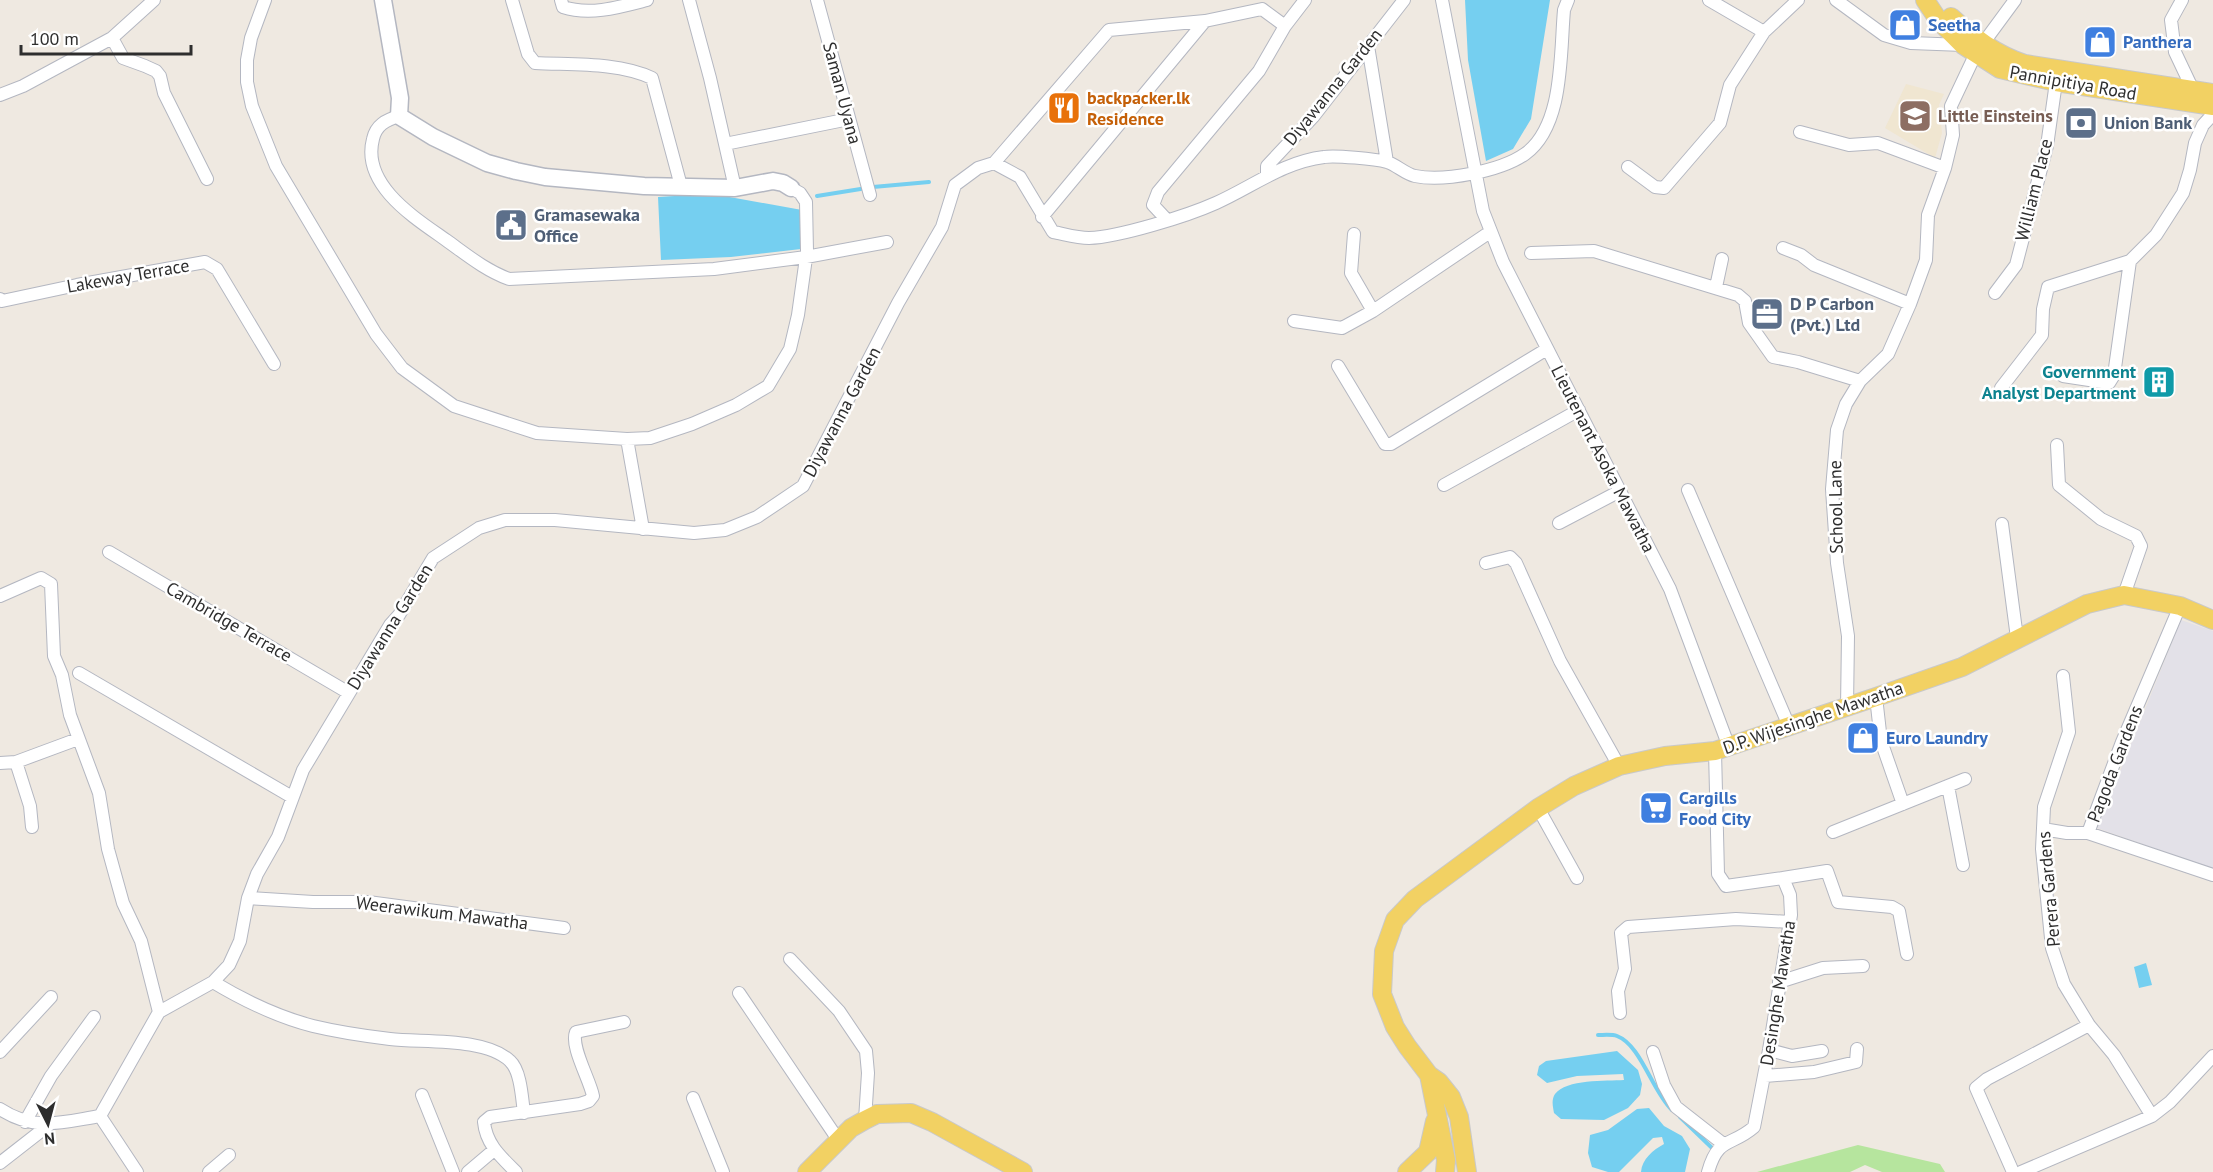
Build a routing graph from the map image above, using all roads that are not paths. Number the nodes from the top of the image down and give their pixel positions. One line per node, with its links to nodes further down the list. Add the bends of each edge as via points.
1 (154, 0): 23 (street)
2 (265, 0): 70 (street, via 247,60 247,82 260,128 276,166 322,246 376,334 402,368 454,406 537,433)
3 (383, 0): 32 (street, via 400,98)
4 (512, 0): 43 (street, via 528,54 535,63 616,69 652,78)
5 (561, 0): 6 (street, via 563,7 575,11)
6 (647, 0)
7 (689, 0): 35 (street)
8 (817, 0): 33 (street, Saman Uyana)
9 (1305, 0): 21 (street)
10 (1404, 0): 25 (street, Diyawanna Garden)
11 (1442, 0): 40 (street)
12 (1568, 0): 40 (street, Diyawanna Garden, via 1556,102 1549,125 1527,153 1504,166)
13 (1709, 0): 22 (street)
14 (1798, 0): 22 (street)
15 (1836, 0): 24 (street, via 1884,35 1911,44)
16 (1925, 0): 24 (main road, Pannipitiya Road, via 1939,21)
17 (1940, 0): 24 (main road, Pannipitiya Road)
18 (2015, 0): 24 (street, School Lane)
19 (2182, 0): 29 (street, via 2171,20 2175,52)
20 (1206, 21): 21 (street, via 1262,9); 37 (street, via 1109,30); 47 (street)
21 (1285, 26): 48 (street, via 1259,71 1158,192 1154,206)
22 (1764, 32): 38 (street, via 1730,85 1720,123 1664,188 1655,188)
23 (112, 38): 28 (street); 42 (street, via 123,58 160,76 164,93)
24 (1973, 44): 26 (main road, Pannipitiya Road, via 2000,69); 29 (main road, Pannipitiya Road, via 2025,64); 39 (street, School Lane, via 1951,106 1953,135)
25 (1368, 46): 36 (street); 41 (street, Diyawanna Garden, via 1313,117 1267,166)
26 (2056, 82): 29 (main road, Pannipitiya Road); 58 (street, William Place, via 2047,146 2016,265)
27 (2213, 93): 29 (main road, Pannipitiya Road)
28 (0, 95)
29 (2191, 97): 30 (main road, Pannipitiya Road)
30 (2213, 106)
31 (2213, 114): 56 (street, via 2203,124 2195,143 2183,193 2156,235)
32 (399, 116): 43 (street, via 459,151 516,171 593,183); 54 (street, via 386,120 375,132 371,147 375,171 386,191 442,238 490,272 509,279 714,269)
33 (849, 119): 35 (street); 46 (street, Saman Uyana)
34 (1800, 132): 39 (street, via 1849,145 1878,143)
35 (725, 144): 44 (street)
36 (1387, 162): 40 (street, Diyawanna Garden, via 1413,176); 41 (street, Diyawanna Garden, via 1325,156)
37 (994, 163): 47 (street, Diyawanna Garden, via 1020,177); 77 (street, Diyawanna Garden, via 978,168 955,185 942,227 803,486 758,517 725,530 694,533)
38 (1628, 168)
39 (1945, 168): 60 (street, School Lane, via 1928,215 1926,260)
40 (1477, 172): 49 (street, Lieutenant Asoka Mawatha)
41 (1267, 175): 48 (street, Diyawanna Garden, via 1215,204)
42 (207, 179)
43 (681, 186): 44 (street)
44 (735, 188): 45 (street, via 773,181)
45 (791, 188): 54 (street, via 806,202)
46 (869, 190)
47 (1042, 217): 48 (street, Diyawanna Garden, via 1053,232 1089,238)
48 (1167, 220)
49 (1490, 232): 61 (street); 63 (street, Lieutenant Asoka Mawatha)
50 (1354, 234): 61 (street, via 1351,273)
51 (887, 242): 54 (street)
52 (1783, 248): 60 (street, via 1814,265)
53 (1531, 253): 57 (street, via 1594,251)
54 (806, 257): 70 (street, via 790,349 768,386 692,424 650,438)
55 (1722, 259): 57 (street)
56 (2130, 261): 66 (street, via 2114,375 2109,383); 68 (street, via 2048,287 2042,335)
57 (1716, 287): 67 (street, via 1744,301 1749,323 1773,357)
58 (1995, 292)
59 (0, 299): 64 (street, Lakeway Terrace, via 205,262 217,269)
60 (1910, 304): 67 (street, School Lane, via 1888,354)
61 (1373, 311): 62 (street, via 1342,328)
62 (1294, 321)
63 (1547, 349): 65 (street, via 1391,444 1384,444); 69 (street, Lieutenant Asoka Mawatha)
64 (274, 364)
65 (1338, 366)
66 (2063, 376)
67 (1860, 381): 89 (street, School Lane, via 1837,430 1833,489 1837,563 1848,636)
68 (2001, 388)
69 (1579, 410): 72 (street); 74 (street, Lieutenant Asoka Mawatha)
70 (627, 439): 77 (street)
71 (2057, 445): 80 (street, via 2059,485 2101,519 2136,536 2141,546)
72 (1444, 485)
73 (1688, 490): 90 (street)
74 (1620, 491): 75 (street); 92 (street, Lieutenant Asoka Mawatha, via 1670,589)
75 (1558, 523)
76 (2002, 524): 84 (street)
77 (643, 529): 87 (street, Diyawanna Garden, via 555,520 505,520 479,528 433,558)
78 (109, 552): 87 (street, Cambridge Terrace)
79 (1486, 563): 95 (street, via 1510,557 1516,563 1560,661)
80 (2124, 595): 82 (main road, D.P. Wijesinghe Mawatha); 84 (main road, D.P. Wijesinghe Mawatha, via 2087,604)
81 (0, 596): 91 (street, via 41,578 51,584 54,656)
82 (2180, 606): 83 (main road, D.P. Wijesinghe Mawatha); 104 (street, Pagoda Gardens)
83 (2213, 620)
84 (2017, 638): 88 (main road, D.P. Wijesinghe Mawatha, via 1962,667)
85 (79, 673): 98 (street)
86 (2063, 676): 102 (street, Perera Gardens, via 2068,732 2044,807)
87 (349, 693): 98 (street, Diyawanna Garden)
88 (1876, 697): 89 (main road, D.P. Wijesinghe Mawatha); 99 (street, via 1881,741)
89 (1847, 707): 90 (main road, D.P. Wijesinghe Mawatha)
90 (1789, 726): 92 (main road, D.P. Wijesinghe Mawatha)
91 (78, 739): 93 (street); 119 (street, via 99,793 108,849 123,903 141,941)
92 (1722, 749): 95 (main road, D.P. Wijesinghe Mawatha); 108 (street, via 1718,874 1725,885)
93 (16, 762): 94 (street); 101 (street, via 30,806)
94 (0, 763)
95 (1619, 766): 100 (main road, D.P. Wijesinghe Mawatha)
96 (1965, 779): 97 (street)
97 (1948, 786): 99 (street); 105 (street)
98 (292, 797): 109 (street, Diyawanna Garden, via 278,837 256,874)
99 (1903, 804): 103 (street)
100 (1538, 808): 107 (street); 130 (main road, D.P. Wijesinghe Mawatha, via 1415,899 1395,920 1384,951 1382,994 1395,1027)
101 (32, 827)
102 (2043, 829): 104 (street); 123 (street, Perera Gardens, via 2052,948 2064,984)
103 (1833, 832)
104 (2088, 833): 106 (street, Pagoda Gardens)
105 (1963, 865)
106 (2213, 875)
107 (1577, 878)
108 (1783, 878): 110 (street, Desinghe Mawatha, via 1790,895); 112 (street, via 1827,871 1838,902 1892,906 1899,911)
109 (248, 898): 111 (street, Weerawikum Mawatha, via 368,902); 115 (street, Diyawanna Garden, via 240,941 229,965)
110 (1790, 922): 116 (street, Desinghe Mawatha); 120 (street, via 1736,919 1628,927 1621,933 1625,969 1618,991)
111 (564, 928)
112 (1906, 954)
113 (790, 959): 139 (street, via 839,1011 866,1051)
114 (1863, 966): 116 (street, via 1823,968)
115 (213, 982): 119 (street); 135 (street, via 243,1000 312,1026 391,1039 456,1042 494,1051 511,1061)
116 (1779, 982): 125 (street, Desinghe Mawatha)
117 (739, 993): 142 (street)
118 (51, 997): 126 (street)
119 (159, 1012): 137 (street)
120 (1620, 1013)
121 (94, 1017): 140 (street, via 51,1076)
122 (624, 1022): 135 (street, via 576,1032 576,1045 591,1088 590,1101)
123 (2089, 1025): 138 (street, Perera Gardens, via 2114,1055); 160 (street, via 1976,1088)
124 (1857, 1049): 131 (street, via 1856,1062 1814,1072)
125 (1769, 1050): 128 (street, via 1792,1056); 131 (street, Desinghe Mawatha)
126 (0, 1052)
127 (1653, 1052): 143 (street, via 1676,1107)
128 (1822, 1052)
129 (2213, 1056): 138 (street)
130 (1429, 1075): 136 (main road, D.P. Wijesinghe Mawatha); 158 (main road, D.P. Wijesinghe Mawatha, via 1452,1097)
131 (1765, 1076): 143 (street, Desinghe Mawatha, via 1754,1127 1745,1135)
132 (422, 1095): 150 (street)
133 (693, 1098): 153 (street)
134 (0, 1109): 140 (street)
135 (524, 1113): 144 (street, via 490,1117 484,1122)
136 (1436, 1113): 156 (main road, via 1428,1152); 157 (main road, D.P. Wijesinghe Mawatha)
137 (100, 1116): 141 (street); 148 (street)
138 (2152, 1116): 161 (street)
139 (865, 1120): 142 (main road); 147 (main road, via 877,1114 911,1113)
140 (25, 1122): 141 (street)
141 (50, 1124): 146 (street)
142 (839, 1141): 154 (main road)
143 (1722, 1143): 159 (street, via 1712,1156)
144 (494, 1150): 151 (street); 152 (street)
145 (229, 1155): 149 (street)
146 (0, 1163)
147 (1007, 1167): 155 (main road)
148 (137, 1172)
149 (209, 1172)
150 (453, 1172)
151 (468, 1172)
152 (516, 1172)
153 (723, 1172)
154 (807, 1172)
155 (1023, 1172)
156 (1407, 1172)
157 (1445, 1172): 158 (main road, via 1458,1168)
158 (1467, 1172)
159 (1708, 1172)
160 (2013, 1172)
161 (2020, 1172)

